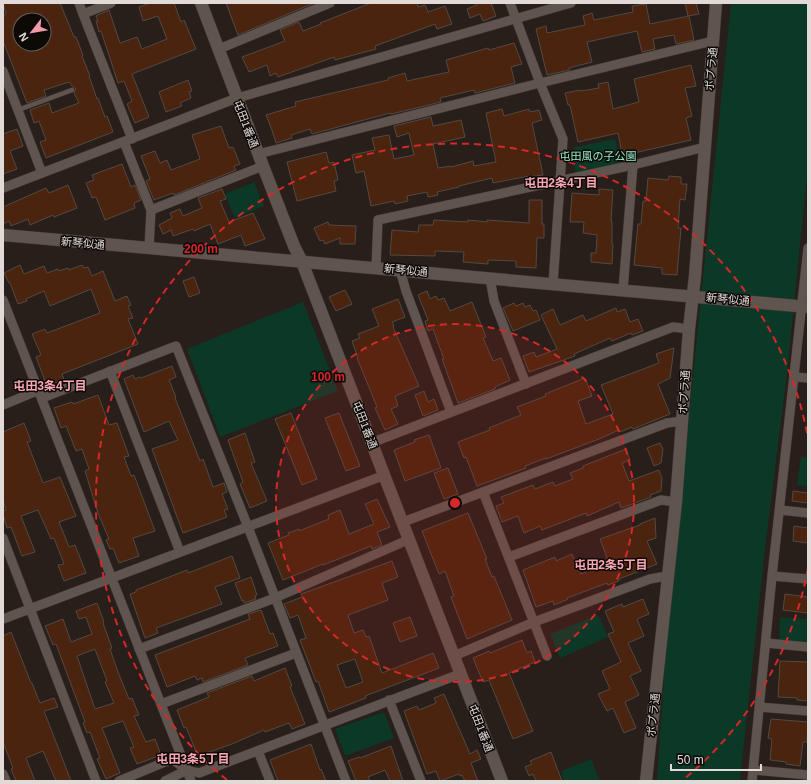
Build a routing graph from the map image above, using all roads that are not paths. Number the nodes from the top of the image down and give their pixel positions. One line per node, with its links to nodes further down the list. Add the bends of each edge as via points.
1 (79, 3): 8 (street)
2 (111, 3): 8 (street)
3 (201, 3): 11 (street, 屯田1番通)
4 (330, 3): 11 (street)
5 (510, 3): 9 (street)
6 (571, 3): 9 (street)
7 (716, 3): 10 (street, ポプラ通)
8 (83, 14): 17 (street)
9 (516, 18): 13 (street); 15 (street)
10 (714, 41): 13 (street); 18 (street, ポプラ通)
11 (219, 49): 15 (street, 屯田1番通)
12 (3, 71): 16 (street)
13 (540, 83): 19 (street); 23 (street, via 563,139)
14 (72, 90): 16 (lane)
15 (237, 98): 17 (street); 19 (street, 屯田1番通)
16 (18, 110): 22 (street)
17 (128, 141): 22 (street); 25 (street)
18 (705, 147): 20 (street); 35 (street, ポプラ通)
19 (258, 154): 21 (street, 屯田1番通)
20 (633, 165): 23 (street); 34 (street)
21 (263, 166): 25 (street); 29 (street, 屯田1番通)
22 (42, 173): 24 (street)
23 (560, 180): 30 (street, via 378,220); 33 (street)
24 (3, 188)
25 (151, 210): 27 (street)
26 (3, 235): 27 (street, 新琴似通)
27 (149, 248): 29 (street, 新琴似通)
28 (808, 248): 37 (street)
29 (302, 262): 30 (street, 新琴似通); 47 (street, 屯田1番通)
30 (376, 268): 31 (street, 新琴似通)
31 (400, 270): 32 (street, 新琴似通); 45 (street)
32 (490, 278): 33 (street, 新琴似通); 42 (street, via 494,301)
33 (553, 284): 34 (street, 新琴似通)
34 (623, 290): 35 (street, 新琴似通)
35 (693, 296): 37 (street, 新琴似通); 38 (street, ポプラ通)
36 (3, 300): 43 (street)
37 (805, 306): 40 (street)
38 (689, 329): 42 (street, via 673,327); 46 (street, ポプラ通)
39 (110, 371): 43 (street); 54 (street, via 176,346); 57 (street)
40 (795, 377): 41 (street); 51 (street)
41 (808, 378)
42 (526, 384): 45 (street)
43 (40, 394): 44 (street); 61 (street)
44 (3, 405)
45 (451, 412): 47 (street)
46 (682, 421): 49 (street, via 667,423); 50 (street, ポプラ通)
47 (371, 443): 48 (street, 屯田1番通)
48 (385, 475): 53 (street, 屯田1番通); 54 (street)
49 (483, 492): 53 (street); 58 (street)
50 (676, 502): 58 (street, via 661,500); 59 (street, ポプラ通)
51 (780, 510): 52 (street); 60 (street)
52 (808, 513)
53 (403, 522): 56 (street, 屯田1番通)
54 (248, 527): 57 (street); 63 (street)
55 (3, 538): 64 (street)
56 (410, 540): 63 (street); 71 (street, 屯田1番通)
57 (180, 552): 61 (street)
58 (509, 557): 66 (street)
59 (667, 576): 66 (street, via 650,579); 93 (street, ポプラ通)
60 (772, 576): 62 (street); 67 (street)
61 (112, 577): 64 (street); 69 (street)
62 (808, 579)
63 (275, 598): 69 (street); 70 (street)
64 (30, 609): 65 (street); 85 (street)
65 (3, 619)
66 (534, 622): 71 (street); 72 (street)
67 (766, 643): 68 (street); 76 (street)
68 (808, 647)
69 (139, 649): 75 (street)
70 (296, 653): 75 (street); 78 (street)
71 (454, 656): 73 (street, 屯田1番通)
72 (547, 656)
73 (460, 674): 74 (street); 92 (street, 屯田1番通)
74 (389, 700): 78 (street); 91 (street)
75 (161, 704): 80 (street)
76 (760, 707): 77 (street); 81 (street)
77 (808, 711)
78 (324, 725): 79 (street); 90 (street)
79 (258, 750): 80 (street, via 199,773); 89 (street)
80 (187, 770): 86 (street, via 172,759); 87 (street); 88 (street)
81 (754, 770): 83 (street); 94 (street)
82 (3, 774): 84 (street)
83 (808, 775)
84 (6, 781)
85 (96, 781)
86 (119, 781)
87 (165, 781)
88 (192, 781)
89 (270, 781)
90 (346, 781)
91 (420, 781)
92 (502, 781)
93 (646, 781)
94 (752, 781)

